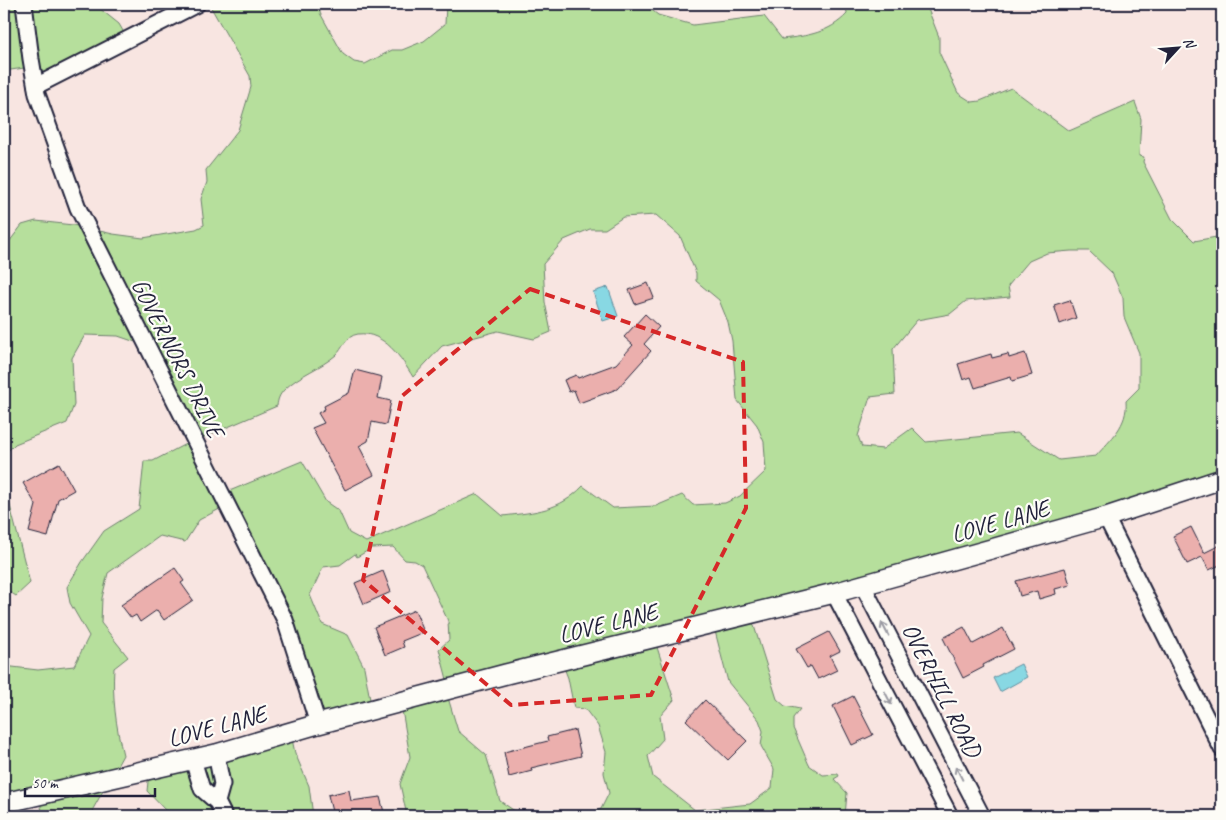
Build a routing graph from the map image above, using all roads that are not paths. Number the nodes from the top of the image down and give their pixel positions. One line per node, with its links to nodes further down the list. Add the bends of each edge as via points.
1 (24, 4): 3 (street, GOVERNORS DRIVE)
2 (197, 4): 3 (street)
3 (36, 86): 8 (street, GOVERNORS DRIVE, via 78,208 285,620)
4 (1222, 480): 5 (street, LOVE LANE)
5 (1106, 517): 6 (street, LOVE LANE); 9 (street)
6 (862, 584): 7 (street, LOVE LANE); 16 (street, OVERHILL ROAD, one-way to 6)
7 (834, 593): 8 (street, LOVE LANE); 15 (street, one-way to 15)
8 (318, 724): 10 (street, LOVE LANE)
9 (1222, 749)
10 (216, 754): 11 (street, LOVE LANE); 12 (street, via 222,784)
11 (192, 760): 12 (street, via 202,789); 13 (street, LOVE LANE)
12 (217, 802): 14 (street)
13 (4, 803)
14 (224, 816)
15 (950, 816)
16 (982, 816)

